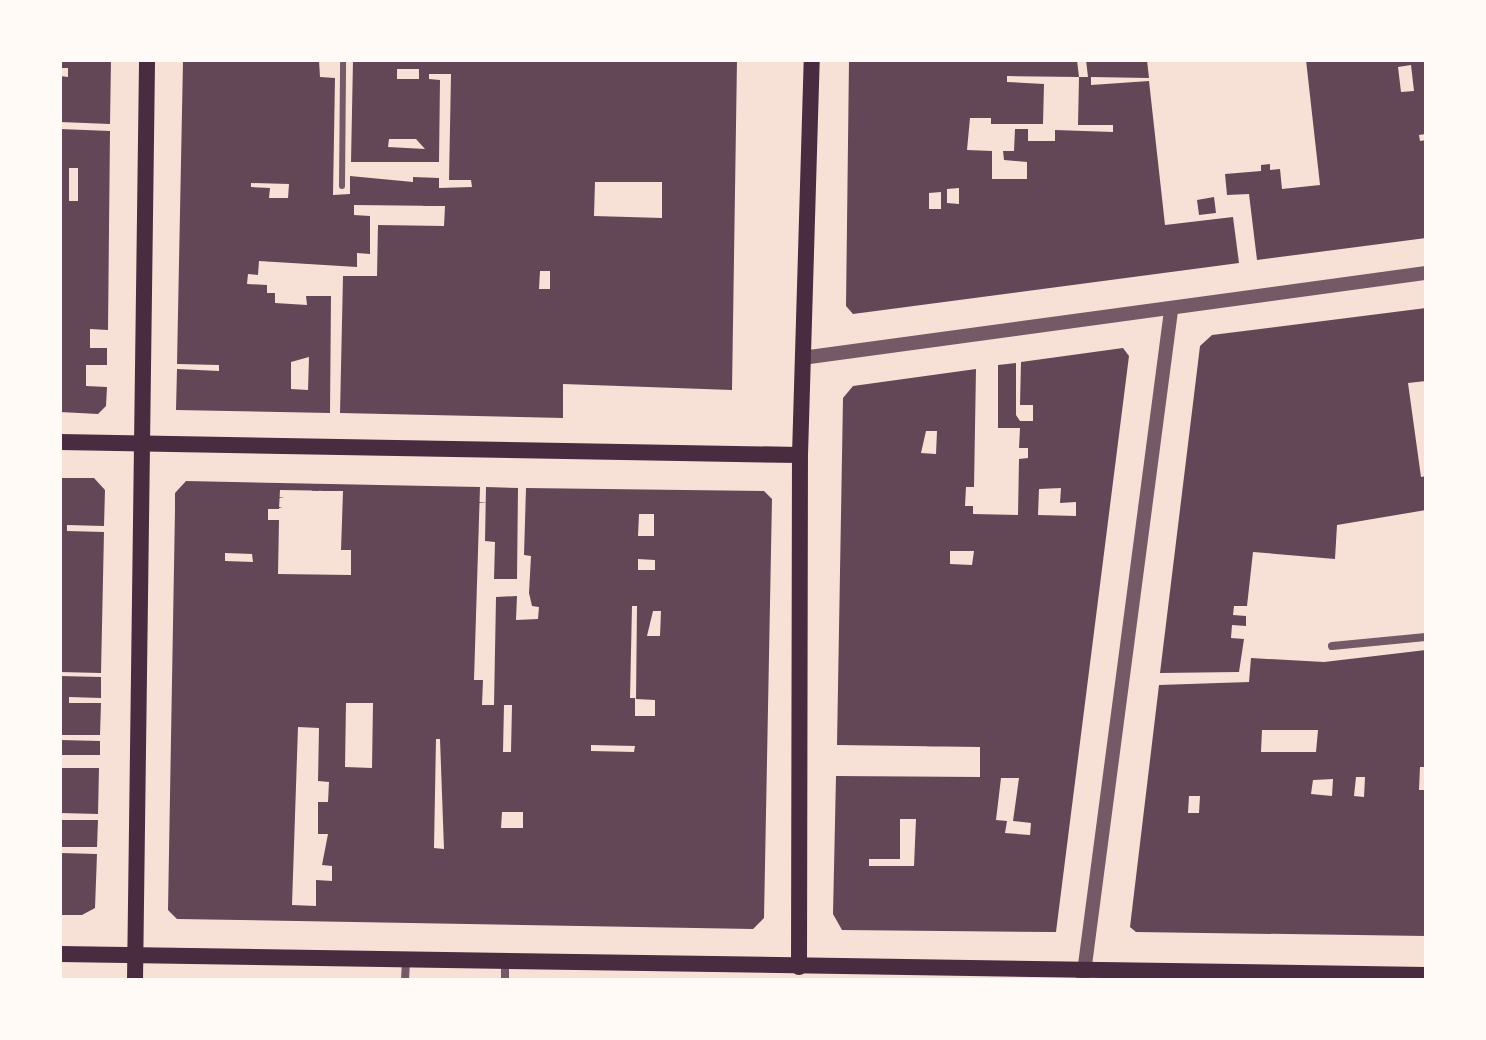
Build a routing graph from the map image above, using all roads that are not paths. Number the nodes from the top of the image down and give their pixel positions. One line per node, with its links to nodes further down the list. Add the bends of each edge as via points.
1 (147, 60): 9 (main road)
2 (343, 60): 4 (lane)
3 (812, 60): 7 (main road)
4 (342, 186)
5 (1426, 273): 6 (street)
6 (1171, 311): 7 (street); 18 (street)
7 (802, 358): 10 (main road)
8 (60, 442): 9 (main road)
9 (139, 445): 10 (main road); 14 (main road)
10 (800, 455): 17 (main road)
11 (1426, 637): 12 (street)
12 (1332, 646)
13 (60, 954): 14 (main road)
14 (135, 955): 15 (main road); 20 (main road)
15 (406, 959): 16 (main road); 21 (street)
16 (505, 961): 17 (main road); 22 (street)
17 (799, 973): 18 (main road)
18 (1084, 974): 19 (main road)
19 (1426, 975)
20 (135, 980)
21 (405, 980)
22 (505, 980)

